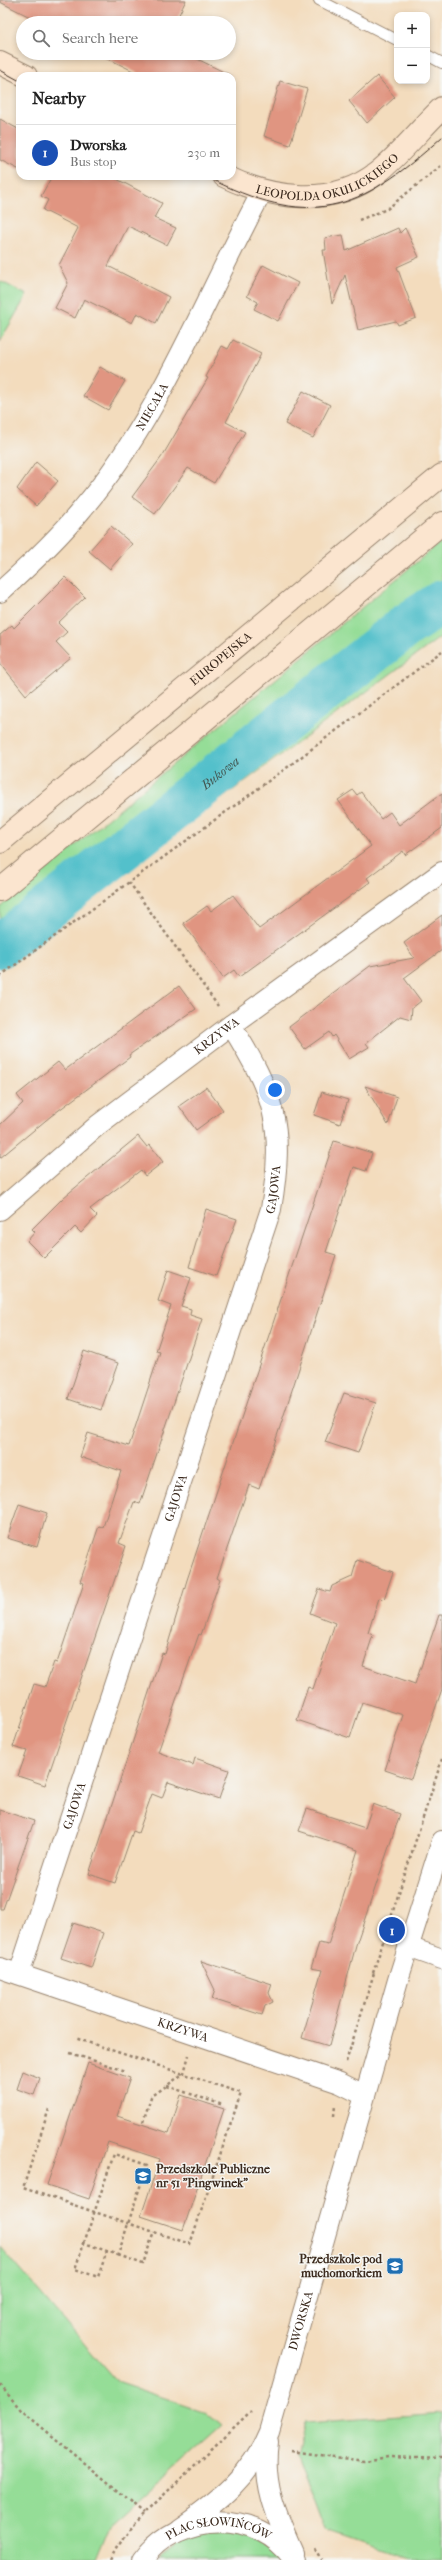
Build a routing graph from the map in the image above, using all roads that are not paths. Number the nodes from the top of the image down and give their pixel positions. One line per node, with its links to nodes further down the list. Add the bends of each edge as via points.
1 (319, 0): 2 (lane)
2 (394, 38)
3 (430, 57): 5 (lane)
4 (0, 63): 6 (main road)
5 (442, 63)
6 (18, 72)
7 (442, 108): 9 (main road, LEOPOLDA OKULICKIEGO)
8 (442, 124): 9 (main road, LEOPOLDA OKULICKIEGO)
9 (405, 147): 11 (main road, LEOPOLDA OKULICKIEGO, via 376,174 341,191 305,197)
10 (234, 180): 11 (main road, LEOPOLDA OKULICKIEGO)
11 (262, 192): 14 (street, NIECAŁA, via 166,380 115,465 84,508)
12 (442, 475): 15 (main road, EUROPEJSKA)
13 (442, 523): 17 (main road)
14 (0, 592)
15 (0, 842)
16 (442, 872): 18 (street, KRZYWA)
17 (0, 890)
18 (231, 1024): 19 (street, KRZYWA, via 98,1125); 24 (street, GAJOWA, via 262,1077 274,1109 277,1149 271,1209)
19 (0, 1210)
20 (442, 1841): 21 (street, DWORSKA)
21 (408, 1947): 22 (street); 25 (street, DWORSKA)
22 (442, 1959)
23 (0, 1968): 24 (street, KRZYWA)
24 (19, 1974): 25 (street, KRZYWA, via 340,2083)
25 (364, 2095): 26 (street, DWORSKA)
26 (269, 2432): 27 (street, DWORSKA, via 258,2456 238,2482 211,2507); 29 (street, DWORSKA, via 266,2466 268,2488 272,2505)
27 (179, 2529): 28 (street, PLAC SŁOWIŃCÓW, via 160,2542); 29 (street, PLAC SŁOWIŃCÓW, via 213,2521 247,2525 277,2542)
28 (143, 2560)
29 (295, 2560)

